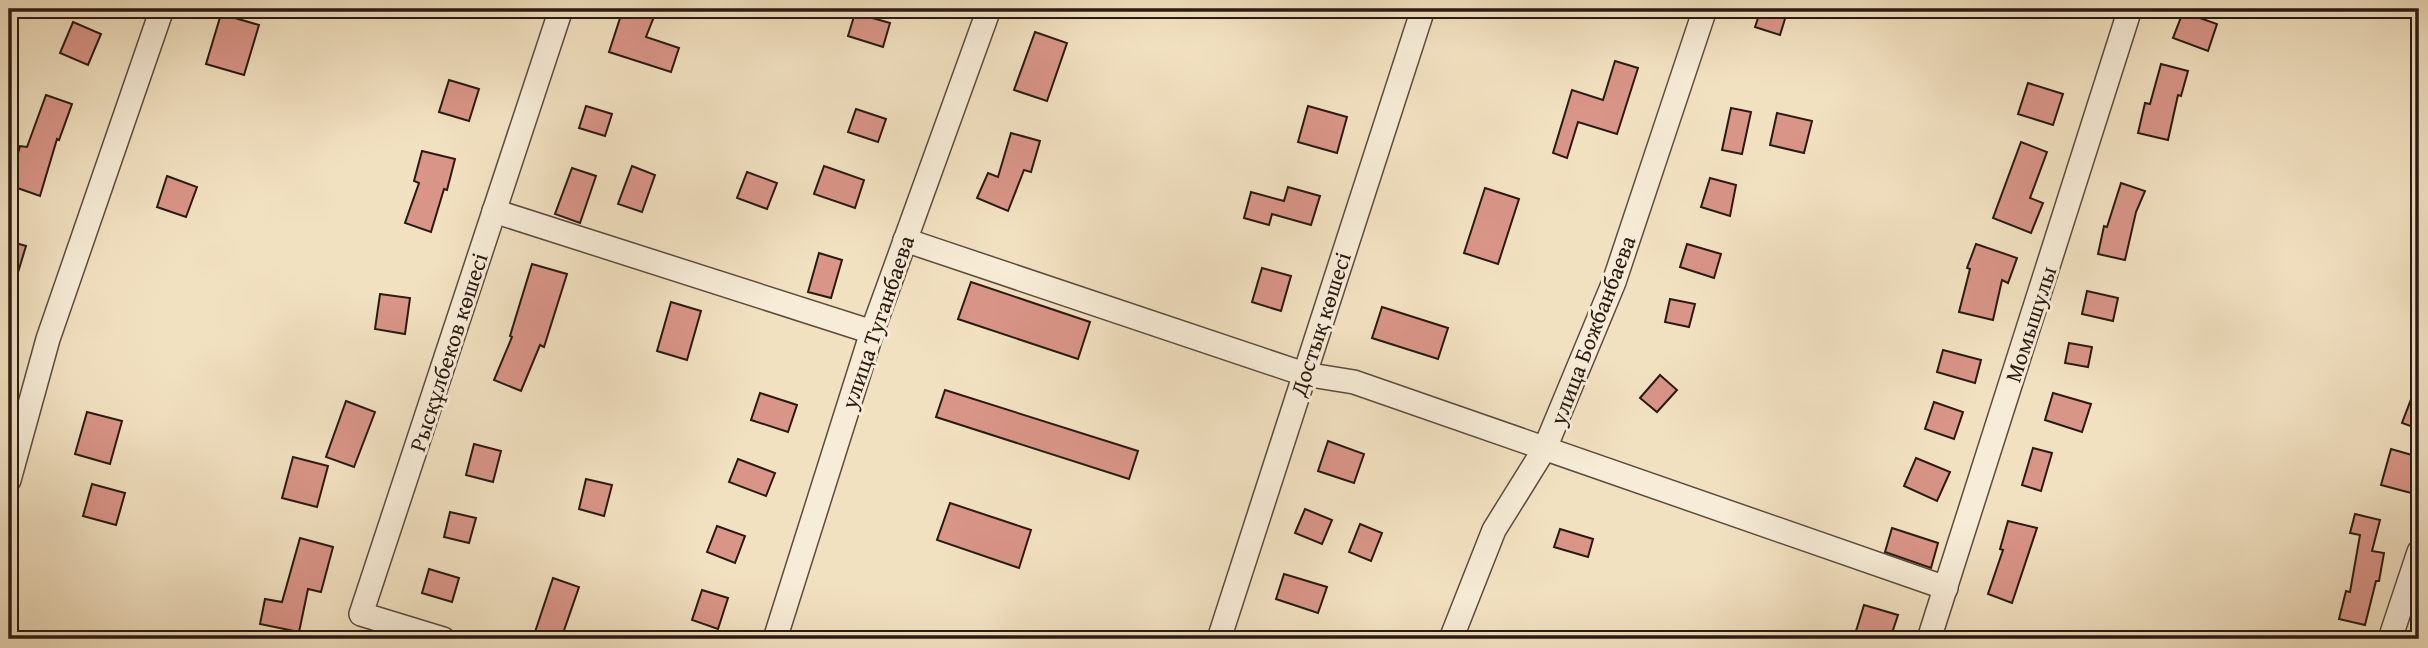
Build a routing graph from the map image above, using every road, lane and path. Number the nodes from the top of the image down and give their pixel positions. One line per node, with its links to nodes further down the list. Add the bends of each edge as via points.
1 (162, 9): 12 (street, via 48,339)
2 (561, 9): 7 (street, Рысқұлбеков көшесі)
3 (989, 9): 8 (street, улица Туганбаева)
4 (1423, 9): 10 (street, Достық көшесі)
5 (1705, 9): 11 (street, улица Божбанбаева, via 1614,282)
6 (2130, 9): 14 (street, Момышулы)
7 (494, 211): 9 (street); 15 (street, Рысқұлбеков көшесі, via 361,614)
8 (905, 240): 9 (street, улица Туганбаева); 10 (street)
9 (872, 332): 16 (street, улица Туганбаева)
10 (1304, 374): 11 (street, via 1354,382); 17 (street, Достық көшесі)
11 (1545, 448): 14 (street); 18 (street, улица Божбанбаева, via 1494,530)
12 (9, 480)
13 (2419, 552): 20 (street)
14 (1946, 587): 19 (street, Момышулы)
15 (443, 639)
16 (775, 639)
17 (1219, 639)
18 (1451, 639)
19 (1929, 639)
20 (2390, 639)

